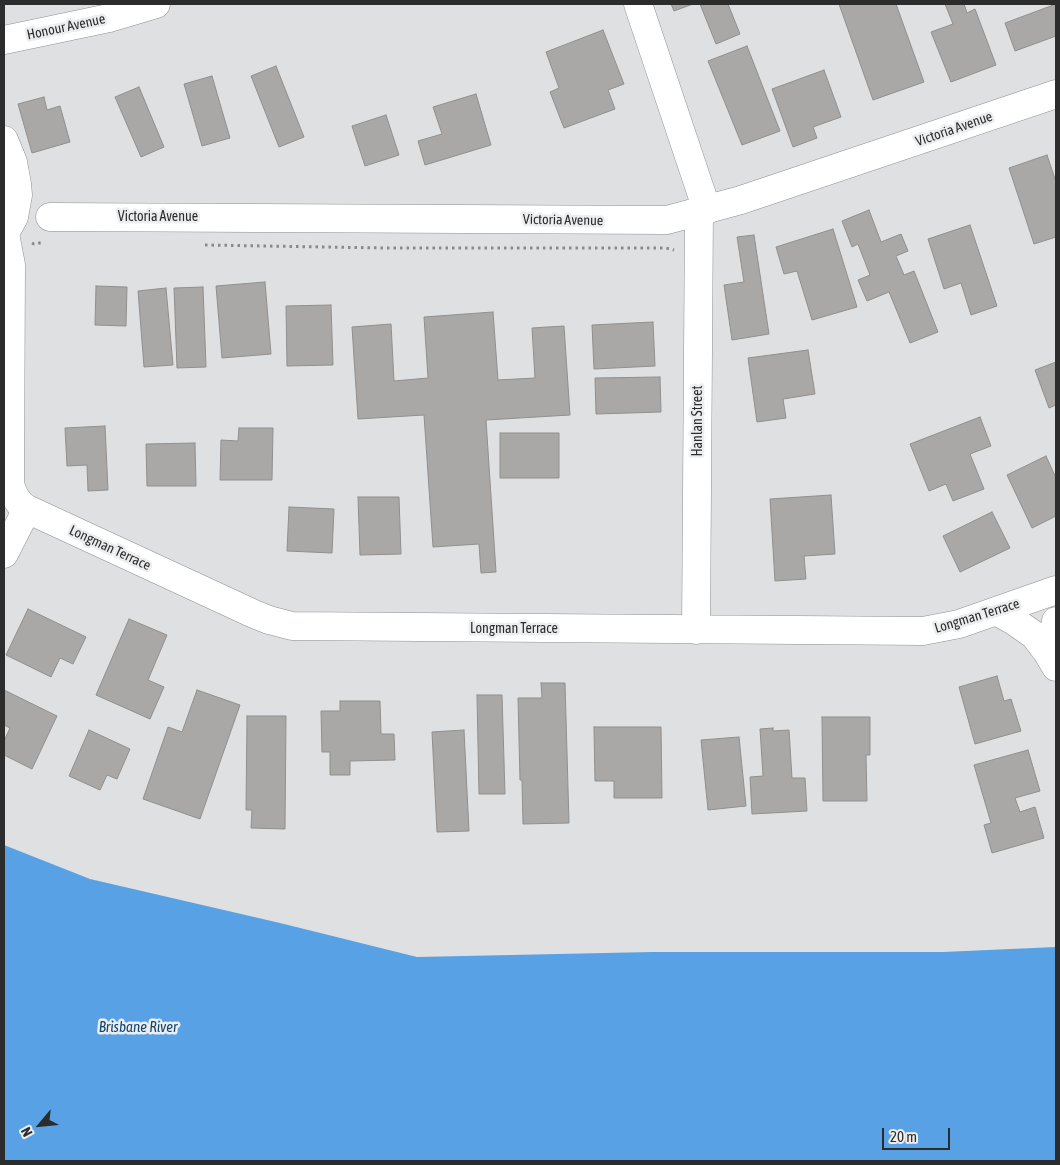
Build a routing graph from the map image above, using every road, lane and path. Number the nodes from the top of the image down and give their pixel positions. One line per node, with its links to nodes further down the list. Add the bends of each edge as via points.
1 (156, 4): 3 (street, Honour Avenue, via 109,18)
2 (638, 4): 6 (street, Hanlan Street)
3 (4, 40)
4 (1056, 94): 6 (street, Victoria Avenue)
5 (4, 140): 8 (street, via 18,184 16,211)
6 (703, 211): 7 (street, Victoria Avenue, via 657,222); 15 (street, Hanlan Street)
7 (50, 217)
8 (4, 235): 9 (street, via 11,265)
9 (7, 485): 10 (street, Longman Terrace)
10 (27, 510): 11 (street); 15 (street, Longman Terrace, via 254,614 292,626)
11 (4, 554)
12 (1056, 590): 13 (street, Longman Terrace)
13 (996, 611): 15 (street, Longman Terrace, via 959,624 923,631); 16 (street, via 1034,635)
14 (1056, 621): 16 (street, via 1052,639)
15 (696, 630)
16 (1056, 666)

